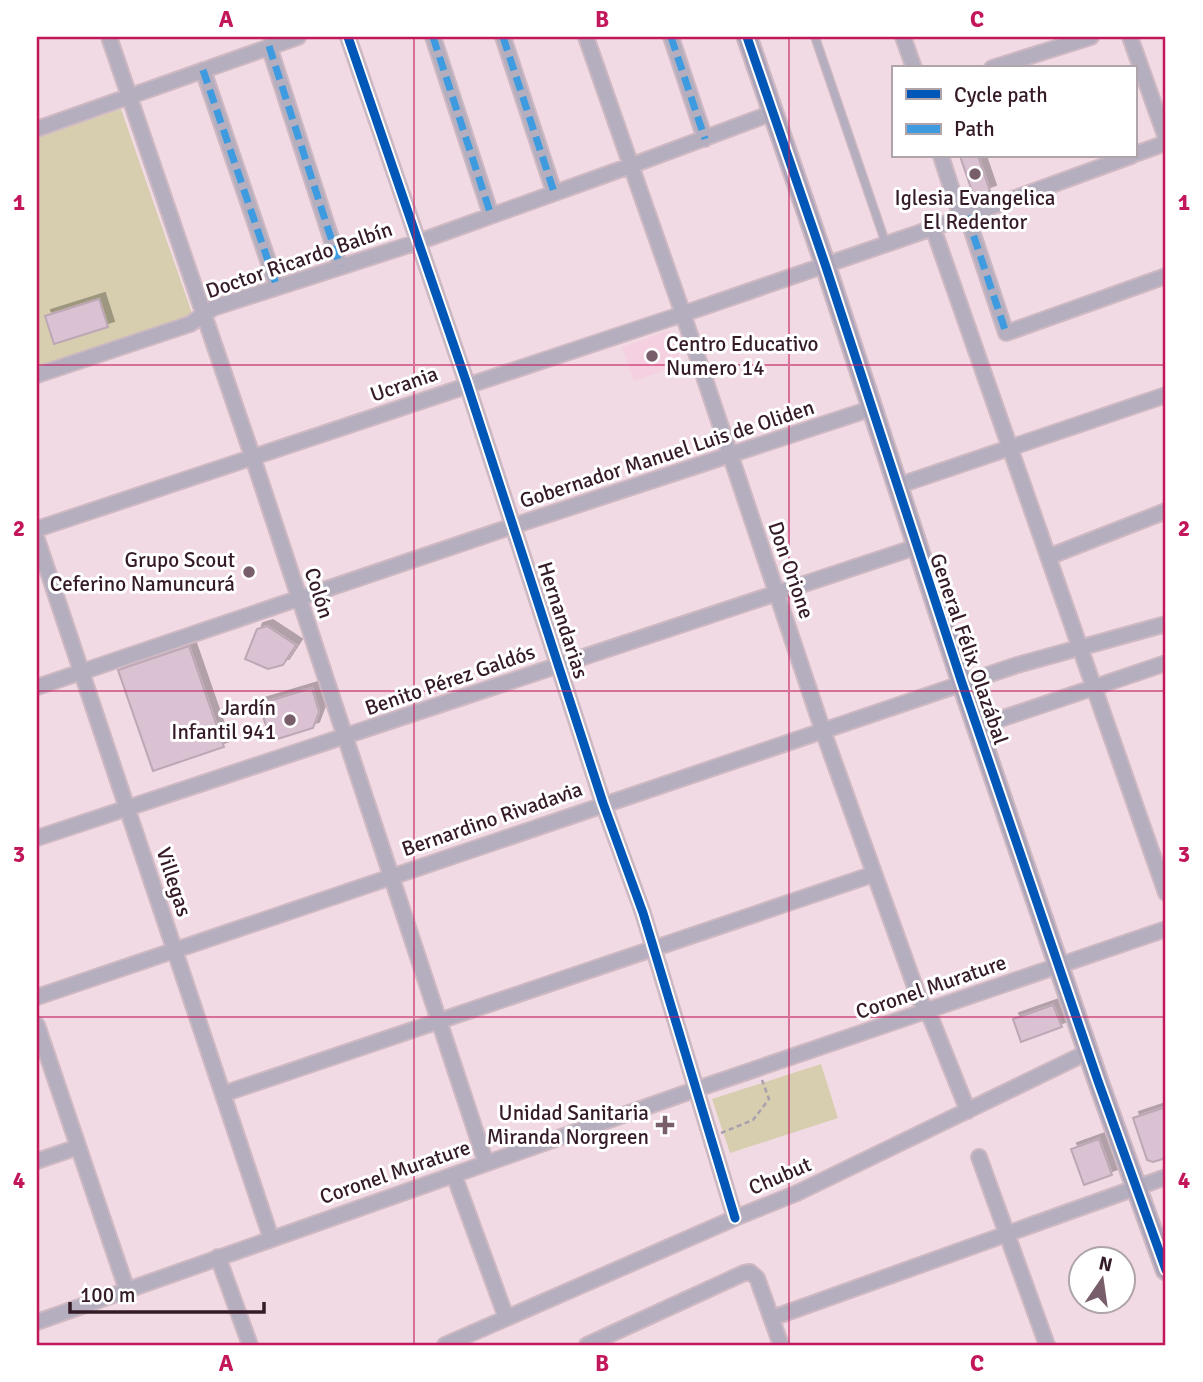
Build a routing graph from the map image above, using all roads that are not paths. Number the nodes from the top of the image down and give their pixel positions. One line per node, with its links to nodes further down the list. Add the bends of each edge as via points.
1 (108, 37): 17 (street, Colón)
2 (298, 37): 13 (street)
3 (348, 37): 30 (street, Hernandarias)
4 (433, 37): 27 (street)
5 (503, 37): 26 (street)
6 (586, 37): 25 (street, Don Orione)
7 (671, 37): 20 (street)
8 (747, 37): 18 (street, General Félix Olazábal)
9 (815, 37): 31 (lane)
10 (903, 37): 14 (street)
11 (1091, 37): 15 (street)
12 (1130, 37): 21 (street)
13 (269, 46): 16 (street); 33 (street)
14 (913, 66)
15 (998, 66)
16 (203, 70): 17 (street); 35 (street)
17 (128, 95): 19 (street); 37 (street, Colón)
18 (772, 113): 20 (street, Doctor Ricardo Balbín); 32 (street, General Félix Olazábal)
19 (37, 129)
20 (705, 139): 25 (street, Doctor Ricardo Balbín)
21 (1166, 140): 22 (street)
22 (1136, 154)
23 (942, 158): 28 (street)
24 (1125, 158): 28 (street)
25 (630, 166): 26 (street, Doctor Ricardo Balbín); 36 (street, Don Orione)
26 (554, 192): 27 (street, Doctor Ricardo Balbín)
27 (491, 215): 30 (street, Doctor Ricardo Balbín)
28 (964, 217): 29 (street); 34 (street, via 1006,332)
29 (933, 228): 31 (street); 42 (street)
30 (418, 242): 33 (street, Doctor Ricardo Balbín); 39 (street, Hernandarias)
31 (886, 244): 32 (street)
32 (825, 264): 36 (street, Ucrania); 41 (street, General Félix Olazábal)
33 (340, 267): 35 (street, Doctor Ricardo Balbín)
34 (1166, 276)
35 (277, 287): 37 (street, Doctor Ricardo Balbín, via 213,308)
36 (683, 314): 39 (street, Ucrania); 43 (street, Don Orione)
37 (203, 316): 38 (street, Doctor Ricardo Balbín); 44 (street, Colón)
38 (37, 375)
39 (467, 384): 44 (street, Ucrania); 47 (street, Hernandarias)
40 (1166, 395): 42 (street)
41 (873, 408): 43 (street, Gobernador Manuel Luis de Oliden); 45 (street, General Félix Olazábal)
42 (1011, 449): 45 (street); 51 (street)
43 (730, 455): 47 (street, Gobernador Manuel Luis de Oliden); 52 (street, Don Orione)
44 (253, 458): 48 (street, Ucrania); 53 (street, Colón)
45 (897, 486): 50 (street, General Félix Olazábal)
46 (1166, 511): 51 (street)
47 (513, 526): 53 (street, Gobernador Manuel Luis de Oliden); 57 (street, Hernandarias)
48 (37, 529)
49 (37, 539): 58 (street, Villegas)
50 (916, 547): 52 (street, Benito Pérez Galdós); 59 (street, General Félix Olazábal)
51 (1048, 556): 55 (street)
52 (777, 595): 57 (street, Benito Pérez Galdós); 63 (street, Don Orione)
53 (299, 600): 58 (street, Gobernador Manuel Luis de Oliden); 64 (street, Colón)
54 (1166, 624): 55 (street, Bernardino Rivadavia)
55 (1079, 648): 59 (street, Bernardino Rivadavia); 61 (street)
56 (1166, 663): 61 (street)
57 (559, 665): 64 (street, Benito Pérez Galdós); 65 (street, Hernandarias)
58 (82, 673): 60 (street, Gobernador Manuel Luis de Oliden); 66 (street, Villegas)
59 (961, 683): 62 (street, General Félix Olazábal); 63 (street, Bernardino Rivadavia)
60 (37, 687)
61 (1095, 688): 62 (street); 70 (street)
62 (977, 727): 74 (street, General Félix Olazábal)
63 (823, 731): 65 (street, Bernardino Rivadavia); 68 (street, Don Orione)
64 (345, 737): 66 (street, Benito Pérez Galdós); 69 (street, Colón)
65 (603, 803): 69 (street, Bernardino Rivadavia); 72 (street, Hernandarias)
66 (128, 808): 67 (street, Benito Pérez Galdós); 73 (street, Villegas)
67 (37, 838)
68 (874, 874): 72 (street); 76 (street, Don Orione)
69 (391, 876): 73 (street, Bernardino Rivadavia); 77 (street, Colón)
70 (1166, 893)
71 (1166, 929): 74 (street, Coronel Murature)
72 (653, 948): 77 (street); 80 (street, Hernandarias)
73 (175, 951): 75 (street, Bernardino Rivadavia); 81 (street, Villegas)
74 (1059, 965): 76 (street, Coronel Murature); 79 (street, General Félix Olazábal)
75 (37, 997)
76 (926, 1011): 80 (street, Coronel Murature); 82 (street, Don Orione)
77 (439, 1020): 81 (street); 86 (street, Colón)
78 (37, 1025): 83 (street)
79 (1088, 1052): 82 (street, Chubut); 89 (street, General Félix Olazábal)
80 (697, 1089): 86 (street, Coronel Murature); 90 (street, Hernandarias)
81 (223, 1094): 92 (street, Villegas)
82 (968, 1111): 90 (street, Chubut)
83 (78, 1147): 85 (street); 95 (street)
84 (979, 1157): 91 (street)
85 (37, 1161)
86 (486, 1163): 87 (street, Coronel Murature)
87 (454, 1175): 92 (street, Coronel Murature); 96 (street)
88 (1166, 1177): 89 (street)
89 (1137, 1187): 91 (street); 94 (street, General Félix Olazábal)
90 (735, 1218): 96 (street, Chubut)
91 (1007, 1234): 97 (street); 103 (street)
92 (271, 1238): 93 (street, Coronel Murature)
93 (218, 1257): 95 (street, Coronel Murature); 99 (street)
94 (1166, 1270)
95 (127, 1290): 98 (street, Coronel Murature)
96 (506, 1317): 100 (street, Chubut)
97 (772, 1318): 101 (street, via 757,1278 750,1272); 102 (street)
98 (37, 1322)
99 (250, 1345)
100 (445, 1345)
101 (587, 1345)
102 (781, 1345)
103 (1047, 1345)

